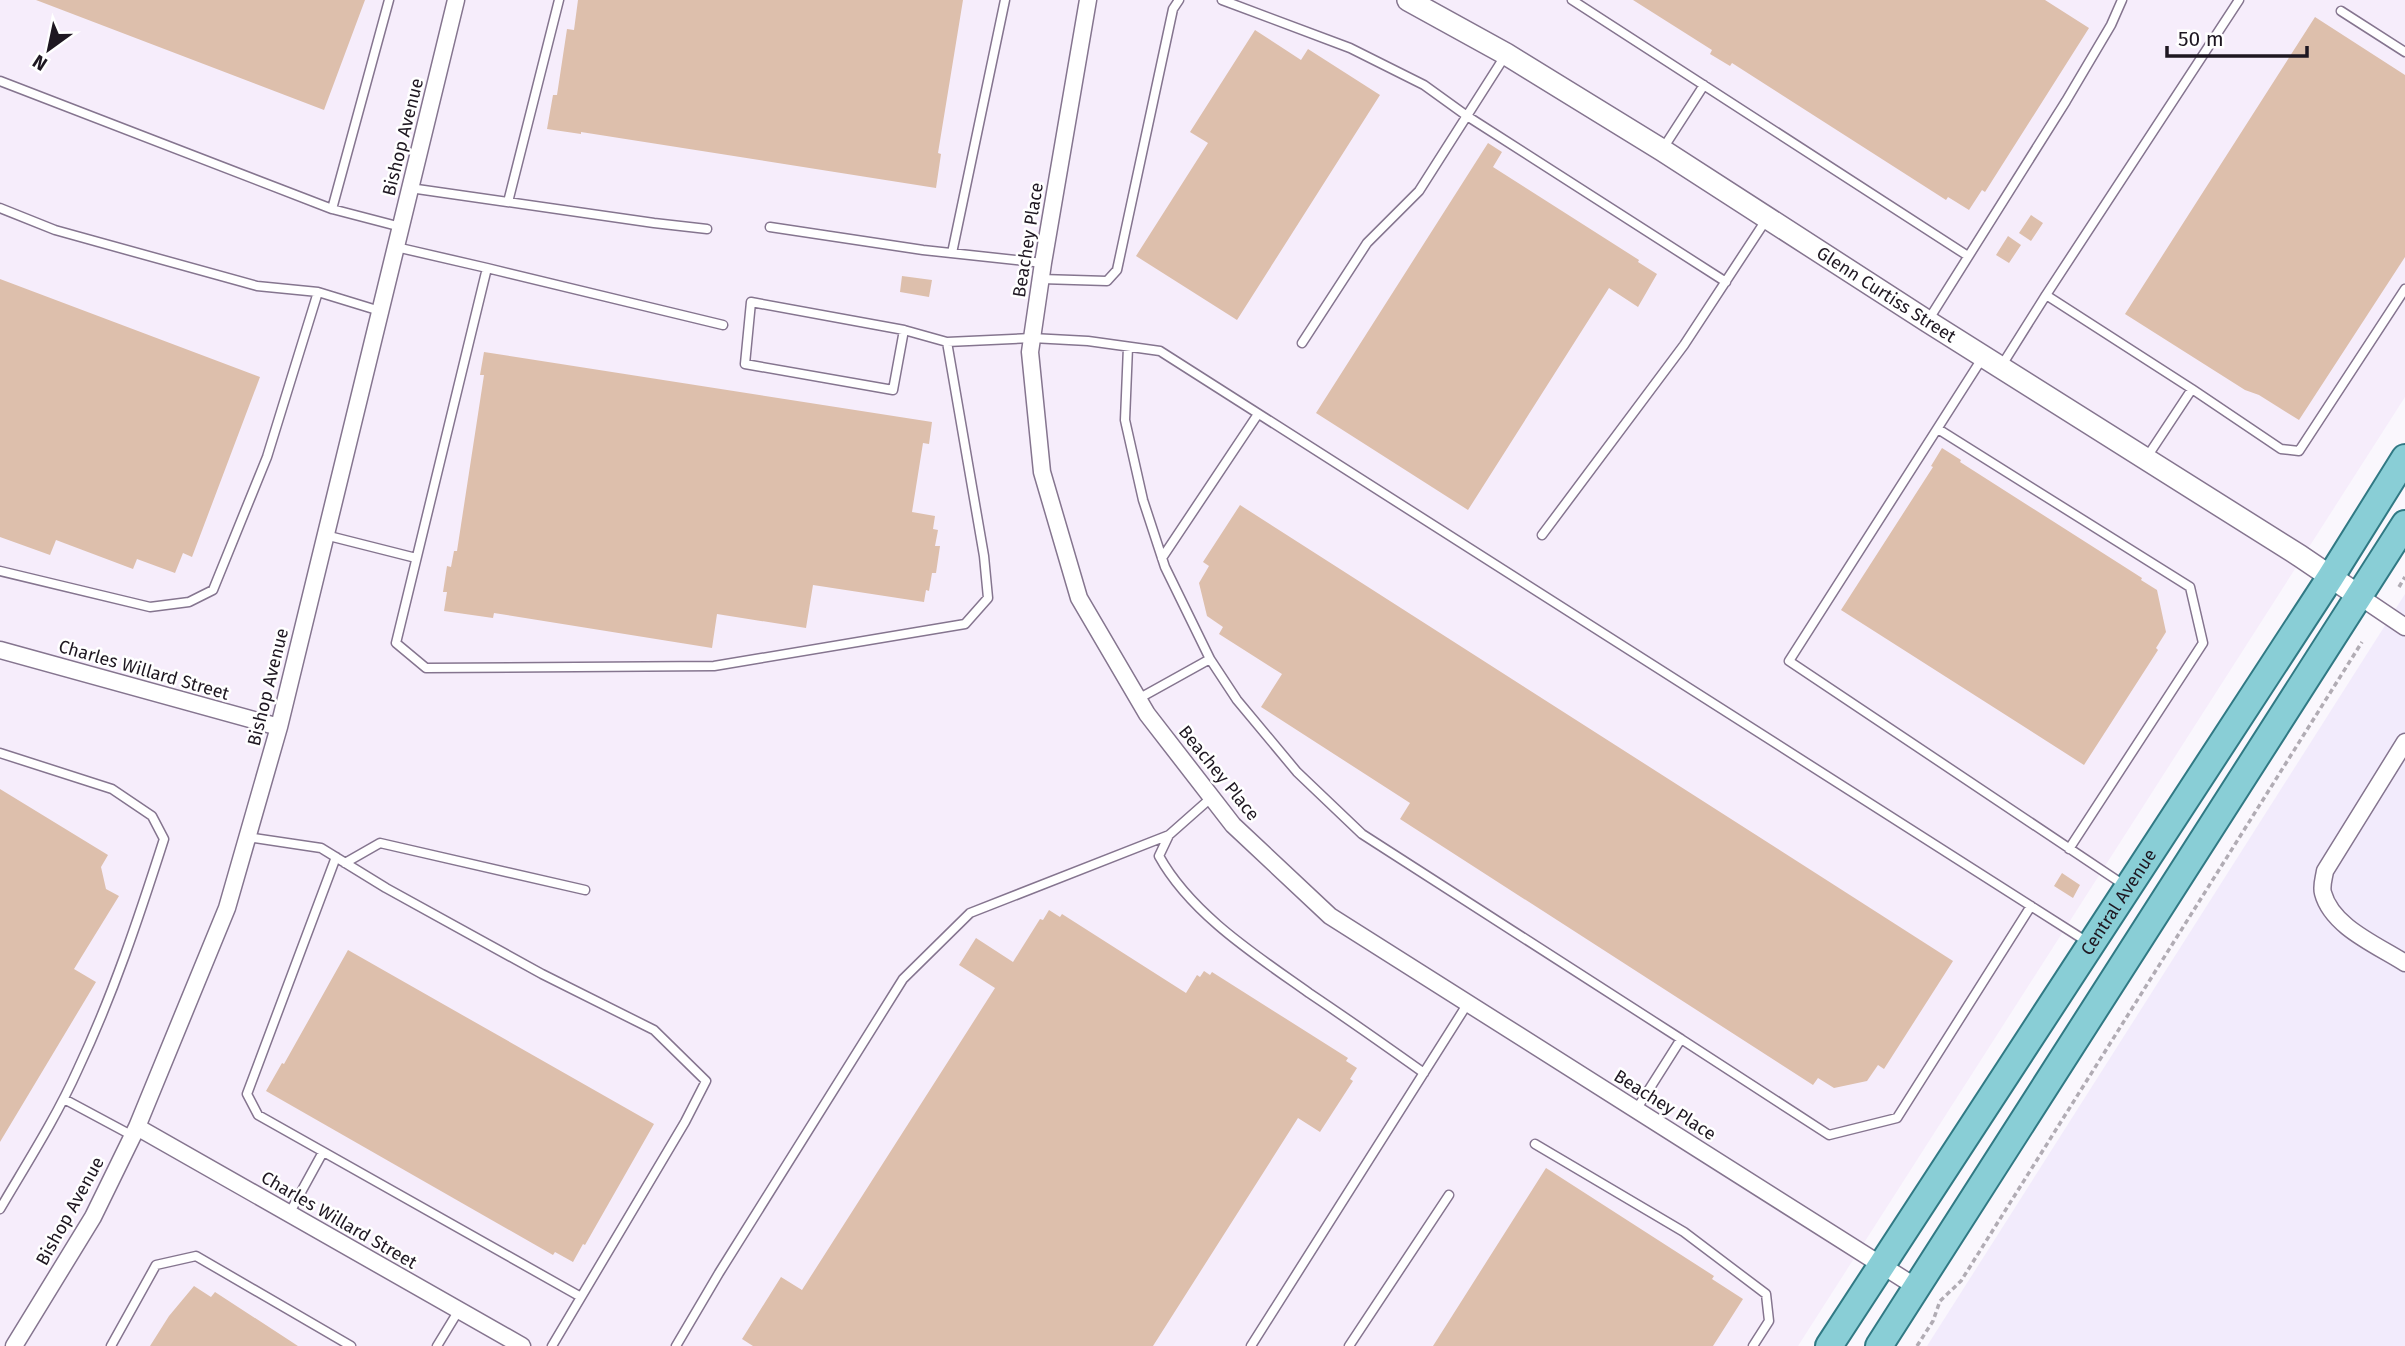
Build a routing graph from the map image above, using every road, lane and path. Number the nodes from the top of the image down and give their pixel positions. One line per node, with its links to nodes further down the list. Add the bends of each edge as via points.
1 (389, 0): 22 (lane)
2 (456, 0): 19 (street, Bishop Avenue)
3 (559, 0): 20 (lane)
4 (1005, 0): 28 (lane)
5 (1088, 0): 31 (street, Beachey Place)
6 (1179, 0): 31 (lane, via 1173,9 1117,270 1107,281)
7 (1222, 0): 17 (lane, via 1350,48 1424,85)
8 (1408, 0): 14 (street, Glenn Curtiss Street)
9 (1572, 0): 16 (lane)
10 (2122, 0): 29 (lane, via 2066,101)
11 (2238, 0): 35 (lane)
12 (2341, 11): 13 (lane)
13 (2405, 52)
14 (1506, 54): 17 (lane); 18 (street, Glenn Curtiss Street)
15 (0, 81): 22 (lane)
16 (1704, 85): 18 (lane); 29 (lane)
17 (1467, 116): 32 (lane); 42 (lane, via 1419,191 1367,243)
18 (1662, 150): 23 (street, Glenn Curtiss Street)
19 (410, 188): 20 (lane); 24 (street, Bishop Avenue)
20 (508, 202): 26 (lane)
21 (0, 208): 34 (lane, via 55,230 257,285)
22 (332, 209): 24 (lane)
23 (1768, 218): 32 (lane); 37 (street, Glenn Curtiss Street)
24 (401, 227): 27 (street, Bishop Avenue)
25 (771, 227): 28 (lane)
26 (707, 229)
27 (396, 247): 30 (lane); 36 (street, Bishop Avenue)
28 (952, 253): 31 (lane)
29 (1968, 256): 37 (lane)
30 (487, 268): 38 (lane); 53 (lane)
31 (1042, 271): 40 (street, Beachey Place)
32 (1726, 282): 52 (lane)
33 (2405, 289): 45 (lane, via 2299,451 2281,449)
34 (318, 292): 36 (lane); 55 (lane, via 267,457 213,590 188,602 149,607)
35 (2046, 295): 44 (lane); 45 (lane)
36 (380, 311): 51 (street, Bishop Avenue)
37 (1927, 321): 44 (street, Glenn Curtiss Street)
38 (723, 325)
39 (904, 330): 39 (lane, via 751,302 746,364 893,390); 41 (lane)
40 (1032, 338): 41 (lane); 43 (lane); 64 (street, Beachey Place, via 1042,472 1079,598)
41 (947, 342): 53 (lane, via 988,598 965,624 715,666 425,668 396,643)
42 (1303, 343)
43 (1128, 346): 46 (lane, via 1160,351); 54 (lane, via 1125,420)
44 (1992, 362): 47 (lane); 49 (street, Glenn Curtiss Street)
45 (2192, 389): 49 (lane)
46 (1258, 414): 54 (lane); 76 (lane)
47 (1938, 429): 71 (lane, via 2190,587 2203,643); 71 (lane, via 1789,661)
48 (2405, 458): 57 (main road, Central Avenue)
49 (2146, 460): 57 (street, Glenn Curtiss Street)
50 (2405, 524): 59 (main road)
51 (326, 535): 53 (lane); 65 (street, Bishop Avenue)
52 (1542, 535)
53 (416, 558)
54 (1162, 558): 63 (lane)
55 (0, 571)
56 (2405, 577): 58 (path)
57 (2330, 578): 59 (street, Glenn Curtiss Street); 74 (main road, Central Avenue)
58 (2399, 587)
59 (2359, 596): 60 (street); 79 (main road)
60 (2405, 627)
61 (2362, 642): 107 (path, via 1961,1281 1940,1301)
62 (0, 650): 65 (street, Charles Willard Street)
63 (1210, 659): 64 (lane); 81 (lane, via 1237,700 1297,772 1362,834)
64 (1138, 699): 68 (street, Beachey Place)
65 (279, 727): 70 (street, Bishop Avenue)
66 (2405, 742): 78 (street, via 2325,871 2322,890 2330,911)
67 (0, 753): 83 (lane, via 112,789 152,816 164,839 129,947)
68 (1212, 797): 69 (lane); 80 (street, Beachey Place, via 1233,825 1330,916)
69 (1169, 835): 82 (lane, via 1159,856 1170,876 1199,906 1247,949); 101 (lane, via 970,913 918,963 903,979)
70 (247, 837): 72 (lane, via 321,848); 85 (street, Bishop Avenue, via 227,908)
71 (2069, 849): 74 (lane)
72 (336, 857): 73 (lane); 87 (lane, via 247,1094 258,1115)
73 (345, 863): 75 (lane, via 380,843); 93 (lane, via 542,974 654,1030 706,1081)
74 (2127, 887): 77 (main road, Central Avenue)
75 (585, 891)
76 (2031, 906): 77 (lane); 81 (lane, via 1897,1118 1829,1135)
77 (2090, 944): 79 (main road); 91 (main road, Central Avenue)
78 (2405, 963)
79 (2122, 965): 92 (main road)
80 (1468, 1003): 82 (lane); 84 (street, Beachey Place)
81 (1681, 1039): 84 (lane)
82 (1424, 1073): 102 (lane)
83 (64, 1099): 85 (lane); 89 (lane)
84 (1636, 1110): 91 (street, Beachey Place)
85 (135, 1132): 90 (street, Charles Willard Street); 95 (street, Bishop Avenue, via 93,1217)
86 (1535, 1144): 104 (lane, via 1684,1232 1766,1294 1769,1321)
87 (323, 1152): 90 (lane); 93 (lane)
88 (1449, 1195): 103 (lane)
89 (0, 1209)
90 (289, 1214): 94 (street, Charles Willard Street)
91 (1881, 1265): 92 (street, Beachey Place); 105 (main road, Central Avenue)
92 (1916, 1287): 106 (main road)
93 (581, 1297): 100 (lane)
94 (458, 1310): 98 (lane); 99 (street, Charles Willard Street)
95 (14, 1346)
96 (111, 1346): 97 (lane, via 156,1265 196,1256)
97 (351, 1346)
98 (437, 1346)
99 (522, 1346)
100 (552, 1346)
101 (676, 1346)
102 (1251, 1346)
103 (1349, 1346)
104 (1753, 1346)
105 (1829, 1346)
106 (1879, 1346)
107 (1917, 1346)

